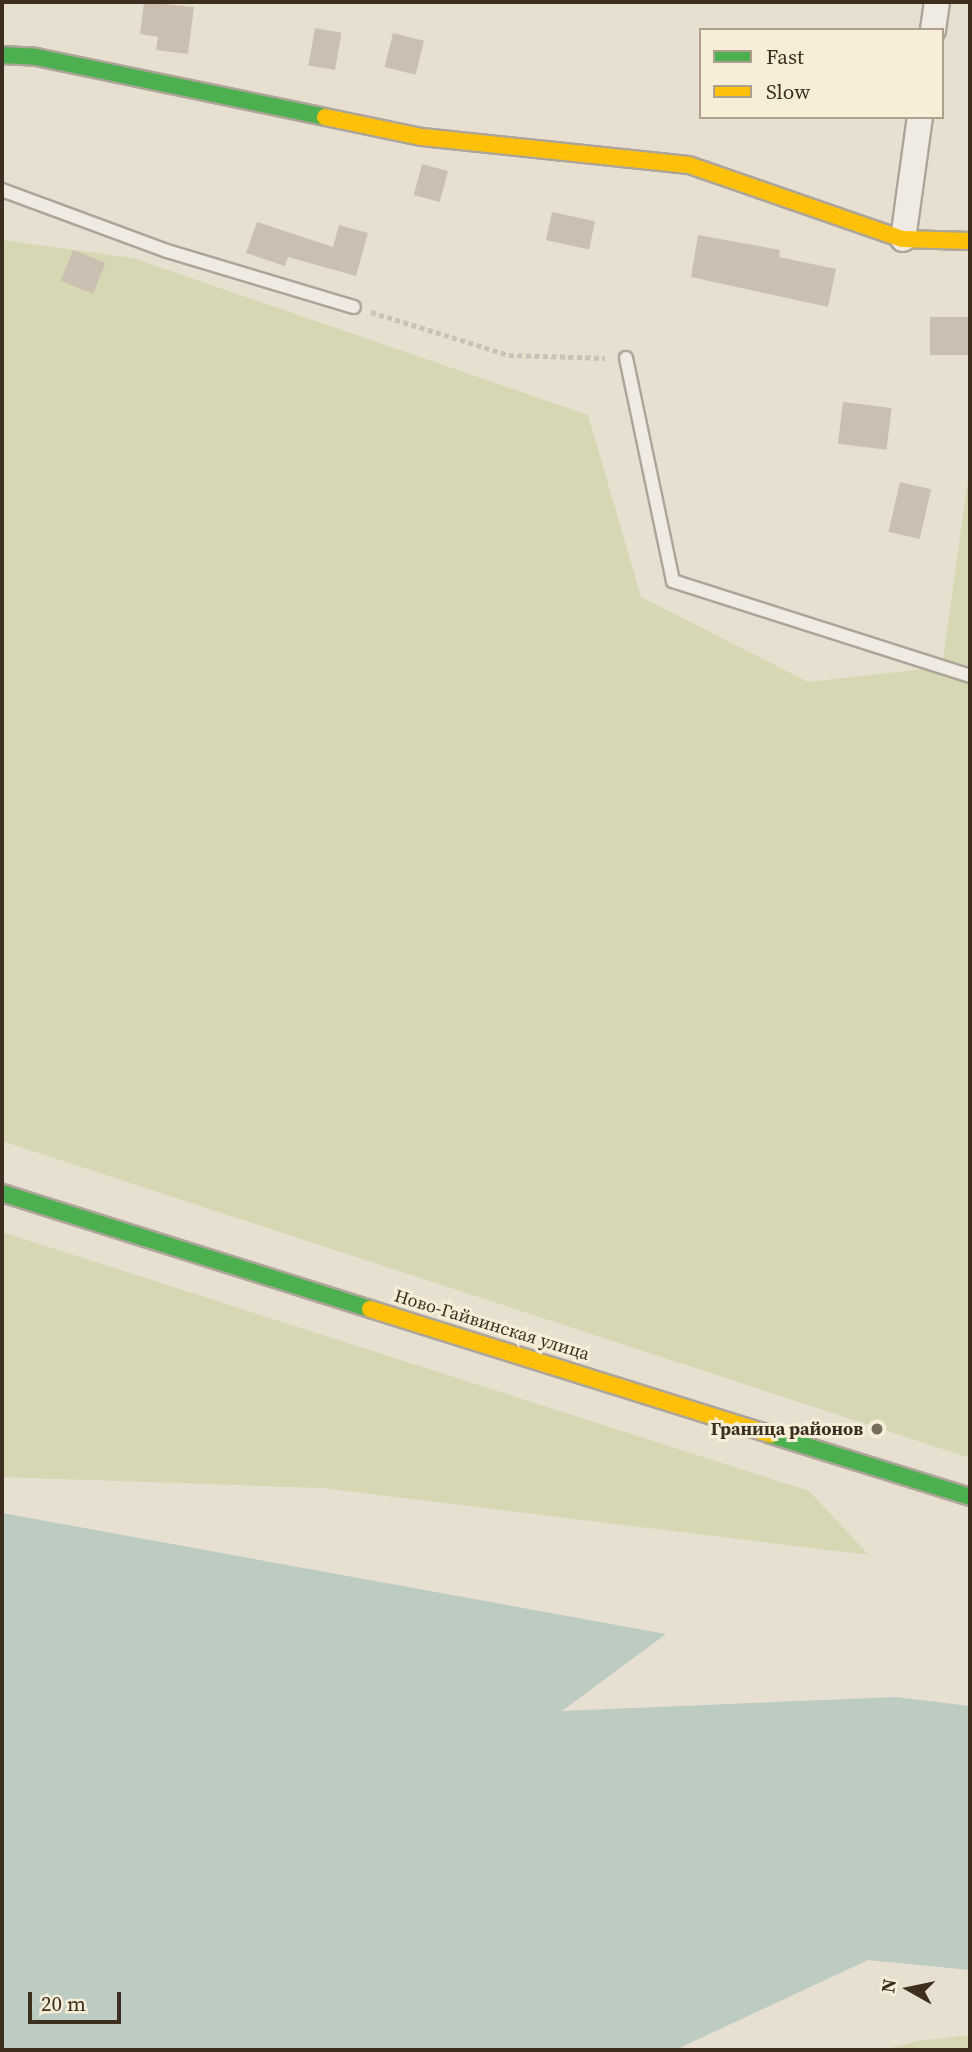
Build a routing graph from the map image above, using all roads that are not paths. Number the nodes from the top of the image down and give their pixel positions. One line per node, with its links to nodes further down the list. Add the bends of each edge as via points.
1 (937, 2): 2 (street)
2 (933, 28)
3 (2, 55): 6 (main road, via 36,57 422,137 689,165)
4 (920, 119): 6 (street)
5 (2, 190): 8 (lane, via 167,251)
6 (903, 239): 7 (main road)
7 (970, 241)
8 (354, 307)
9 (626, 358): 10 (lane, via 673,581)
10 (970, 676)
11 (2, 1193): 12 (main road, Ново-Гайвинская улица)
12 (970, 1497)

